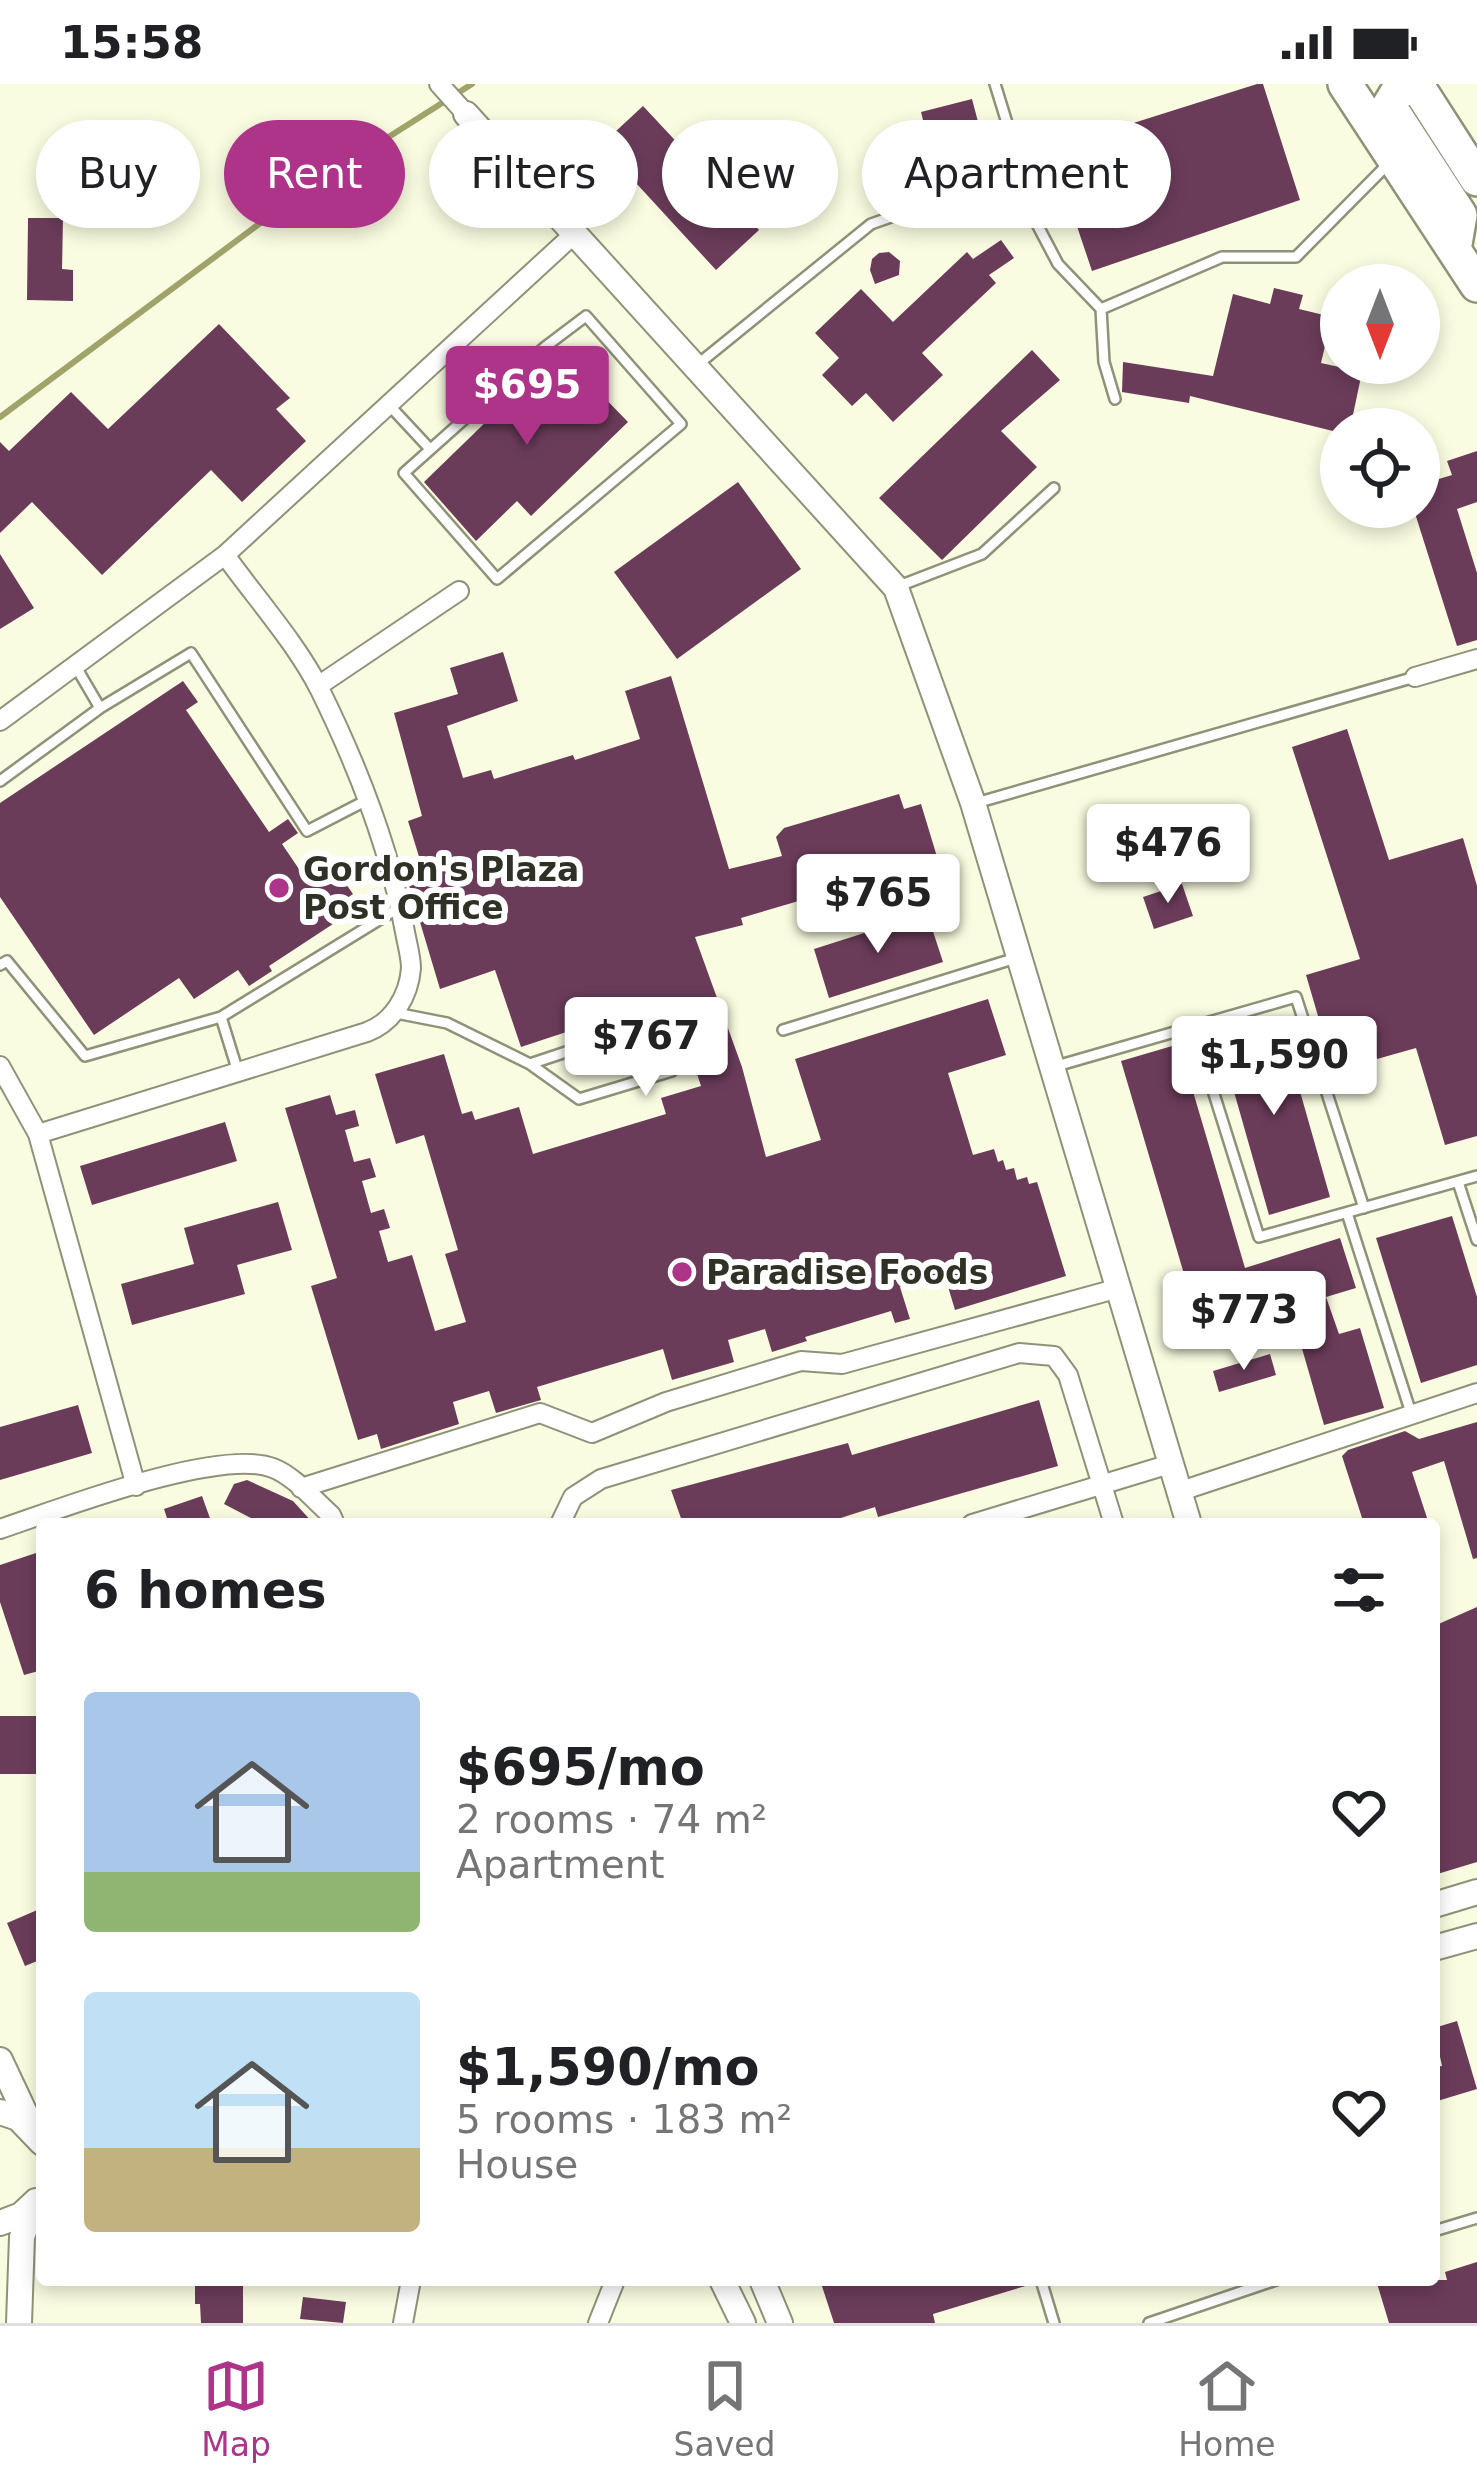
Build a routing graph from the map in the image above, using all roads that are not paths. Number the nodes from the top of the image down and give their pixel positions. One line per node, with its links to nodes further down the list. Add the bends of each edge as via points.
1 (439, 84): 6 (street)
2 (994, 84): 7 (lane)
3 (1345, 84): 4 (highway); 8 (highway)
4 (1361, 84)
5 (1417, 85): 9 (highway); 13 (highway, via 1398,91 1389,106 1460,214)
6 (466, 114): 12 (street)
7 (1006, 120)
8 (1393, 158): 13 (highway); 15 (lane, via 1296,257 1222,256)
9 (1477, 179)
10 (867, 228): 16 (lane)
11 (1040, 228): 15 (lane, via 1058,265)
12 (573, 235): 16 (street); 18 (street)
13 (1454, 250): 14 (highway)
14 (1477, 285)
15 (1102, 309): 17 (lane)
16 (697, 365): 22 (street)
17 (1115, 399)
18 (388, 404): 19 (lane); 21 (street)
19 (430, 449): 19 (lane, via 586,316 681,424 497,579 404,473)
20 (1054, 488): 22 (lane, via 982,554)
21 (225, 555): 25 (street); 27 (street)
22 (896, 588): 32 (street)
23 (459, 591): 27 (street)
24 (1477, 659): 26 (street)
25 (76, 667): 28 (lane); 29 (street)
26 (1415, 676): 32 (lane)
27 (318, 686): 31 (street)
28 (100, 708): 30 (lane); 31 (lane, via 191,652 307,831)
29 (0, 721)
30 (0, 781)
31 (367, 800): 33 (street)
32 (973, 803): 35 (street)
33 (400, 907): 37 (street, via 411,967); 38 (lane)
34 (0, 950): 36 (lane)
35 (1021, 956): 40 (lane); 43 (street)
36 (3, 963): 38 (lane, via 85,1056)
37 (396, 1013): 41 (lane, via 447,1023); 44 (street, via 367,1033)
38 (221, 1017): 44 (lane)
39 (1193, 1027): 43 (lane); 48 (lane, via 1296,997); 49 (lane, via 1259,1237)
40 (783, 1030)
41 (530, 1064): 41 (lane, via 579,1100 673,1071 653,1023)
42 (0, 1066): 45 (street)
43 (1052, 1068): 51 (street)
44 (238, 1072): 45 (street)
45 (38, 1134): 56 (street)
46 (1477, 1176): 47 (lane)
47 (1458, 1182): 48 (lane); 50 (lane)
48 (1364, 1208): 49 (lane)
49 (1347, 1213): 53 (lane)
50 (1477, 1240)
51 (1119, 1288): 54 (street); 57 (street, via 842,1364 802,1361 592,1433 540,1413)
52 (1477, 1393): 53 (street)
53 (1411, 1413): 58 (street)
54 (1170, 1464): 55 (street); 58 (street)
55 (1101, 1483): 60 (street, via 1068,1375 1054,1356 1019,1353 601,1479 573,1497); 61 (street); 62 (street)
56 (136, 1486): 57 (street, via 233,1465 272,1467); 64 (street)
57 (301, 1488): 59 (street)
58 (1178, 1492): 63 (street)
59 (333, 1518)
60 (563, 1518)
61 (991, 1518)
62 (1112, 1518)
63 (1187, 1518)
64 (0, 1528)
65 (1477, 1892): 66 (street)
66 (1440, 1903)
67 (1477, 1936): 68 (street)
68 (1440, 1946)
69 (0, 2060): 71 (street)
70 (0, 2112): 72 (street)
71 (36, 2131)
72 (36, 2135)
73 (36, 2202): 76 (street)
74 (36, 2205): 84 (street, via 22,2237)
75 (1477, 2218): 77 (lane)
76 (0, 2223)
77 (1440, 2228)
78 (410, 2286): 85 (street)
79 (613, 2286): 86 (street)
80 (725, 2286): 87 (street)
81 (765, 2286): 88 (street)
82 (1043, 2286): 89 (lane)
83 (1258, 2286): 90 (lane)
84 (19, 2323)
85 (403, 2323)
86 (598, 2323)
87 (743, 2323)
88 (780, 2323)
89 (1054, 2323)
90 (1149, 2323)

